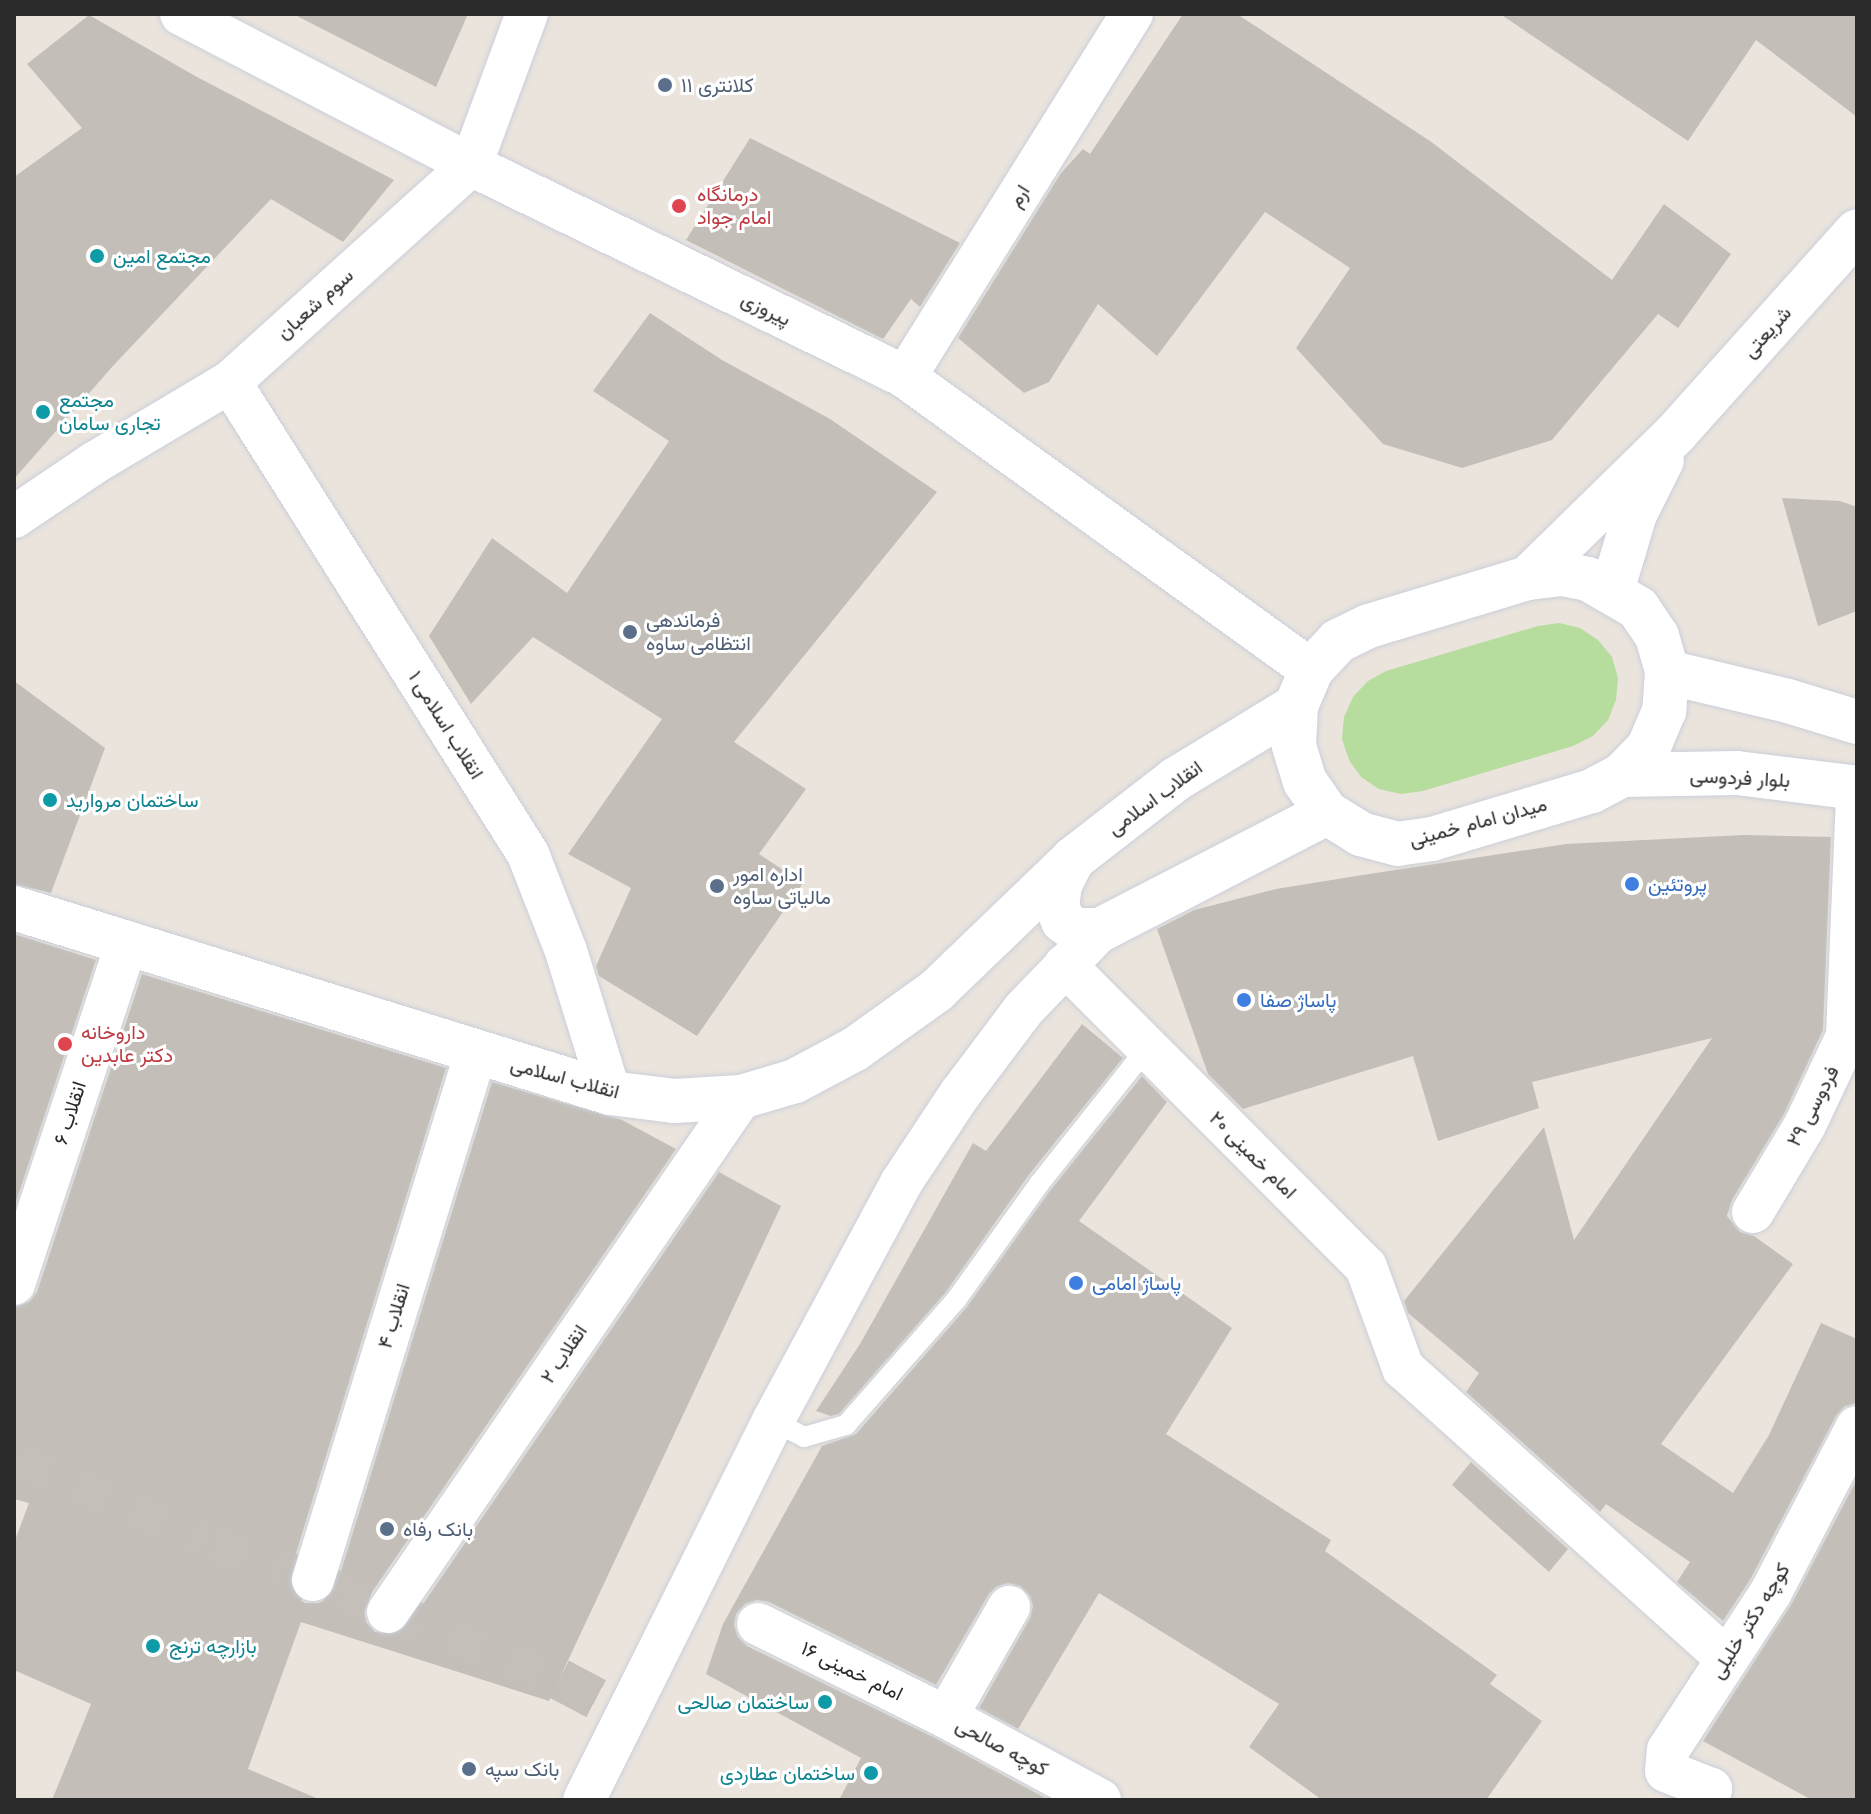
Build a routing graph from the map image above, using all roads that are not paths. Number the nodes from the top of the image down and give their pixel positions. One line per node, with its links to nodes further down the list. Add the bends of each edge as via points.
1 (181, 14): 4 (street, پیروزی)
2 (527, 14): 4 (street, سوم شعبان)
3 (1132, 14): 6 (street, ارم)
4 (471, 165): 6 (street, پیروزی); 7 (street, سوم شعبان)
5 (1857, 231): 8 (main road, شریعتی)
6 (905, 377): 13 (street, پیروزی)
7 (230, 382): 9 (street, سوم شعبان); 26 (street, انقلاب اسلامی ۱, via 528,854 566,951)
8 (1676, 433): 10 (main road, شریعتی); 11 (main road, شریعتی, via 1635,514)
9 (14, 517)
10 (1528, 578): 11 (main road, میدان امام خمینی, via 1562,574); 13 (main road, میدان امام خمینی, via 1369,626 1338,641)
11 (1612, 591): 12 (main road, میدان امام خمینی, via 1638,608 1657,636)
12 (1667, 672): 14 (main road); 15 (main road, میدان امام خمینی, via 1664,711 1649,747)
13 (1304, 688): 18 (main road, میدان امام خمینی, via 1294,745 1305,782); 19 (main road, انقلاب اسلامی)
14 (1857, 722)
15 (1622, 775): 16 (main road, بلوار فردوسی, via 1737,773); 18 (main road, میدان امام خمینی, via 1577,795 1432,839 1398,844 1361,834)
16 (1857, 788)
17 (1857, 800): 28 (street, فردوسی ۲۹, via 1847,1036 1805,1125)
18 (1327, 813): 21 (main road)
19 (1073, 859): 21 (main road, via 1057,906 1063,921 1076,930); 27 (main road, انقلاب اسلامی, via 913,1008 855,1049 795,1081)
20 (14, 908): 22 (main road, انقلاب اسلامی)
21 (1100, 930): 23 (street)
22 (127, 942): 25 (main road, انقلاب اسلامی); 29 (street, انقلاب ۶)
23 (1065, 965): 24 (street, امام خمینی ۲۰); 30 (street, via 1014,1022 901,1183)
24 (1147, 1048): 30 (lane, via 956,1300 846,1425 804,1437); 36 (street, امام خمینی ۲۰, via 1366,1267 1403,1368)
25 (476, 1052): 26 (main road, انقلاب اسلامی); 32 (street, انقلاب ۴)
26 (610, 1093): 27 (main road, انقلاب اسلامی, via 674,1101)
27 (741, 1097): 34 (street, انقلاب ۲)
28 (1753, 1212)
29 (14, 1284)
30 (773, 1421): 39 (street)
31 (1857, 1427): 36 (street, کوچه دکتر خلیلی, via 1771,1592)
32 (313, 1580)
33 (1009, 1607): 37 (street)
34 (388, 1612)
35 (758, 1624): 37 (street, امام خمینی ۱۶)
36 (1727, 1659): 38 (street, کوچه دکتر خلیلی, via 1668,1750 1666,1771)
37 (946, 1717): 40 (street, کوچه صالحی)
38 (1709, 1794)
39 (584, 1800)
40 (1100, 1800)

